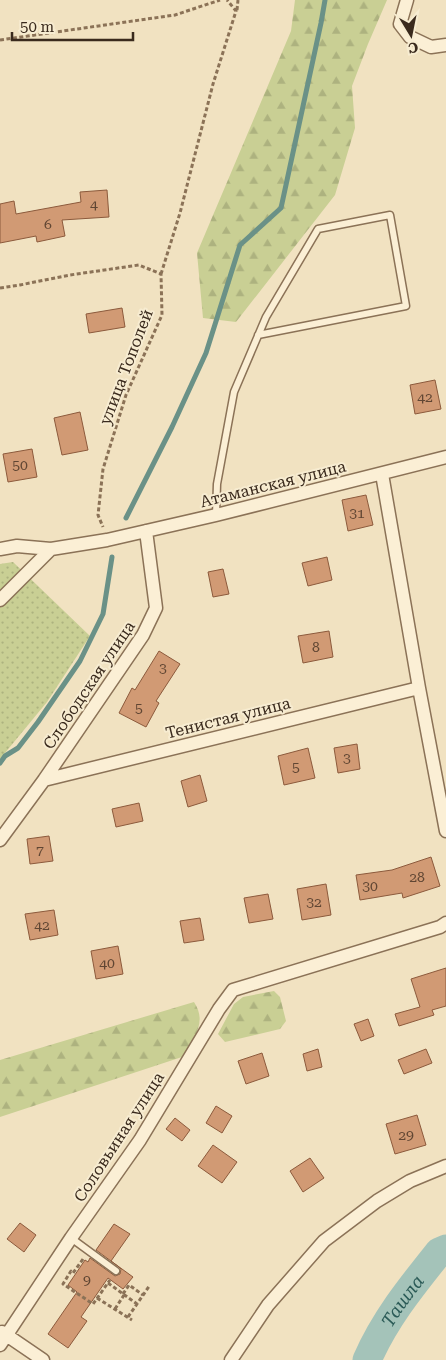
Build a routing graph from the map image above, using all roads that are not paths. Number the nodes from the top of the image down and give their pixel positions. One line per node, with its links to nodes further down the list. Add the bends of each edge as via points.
1 (407, 0): 2 (street, via 400,24 410,37 431,47)
2 (446, 45)
3 (258, 335): 3 (lane, via 318,229 390,215 406,306); 6 (lane, via 234,392 217,484)
4 (446, 457): 5 (street, Атаманская улица)
5 (382, 474): 6 (street, Атаманская улица); 11 (street)
6 (216, 515): 7 (street, Атаманская улица)
7 (146, 531): 9 (street, Атаманская улица); 12 (street, Слободская улица, via 156,608 144,636)
8 (0, 549): 9 (street, via 17,546)
9 (51, 549): 10 (street)
10 (0, 600)
11 (420, 688): 12 (street, Тенистая улица); 13 (street)
12 (44, 780): 14 (street, Слободская улица)
13 (446, 831)
14 (0, 840)
15 (446, 923): 17 (street, Соловьиная улица, via 233,990 140,1140)
16 (446, 1166): 21 (street, via 410,1181 377,1201 324,1241 268,1305)
17 (71, 1238): 18 (lane); 19 (street, Соловьиная улица)
18 (116, 1271)
19 (2, 1337): 20 (street)
20 (43, 1360)
21 (231, 1360)

